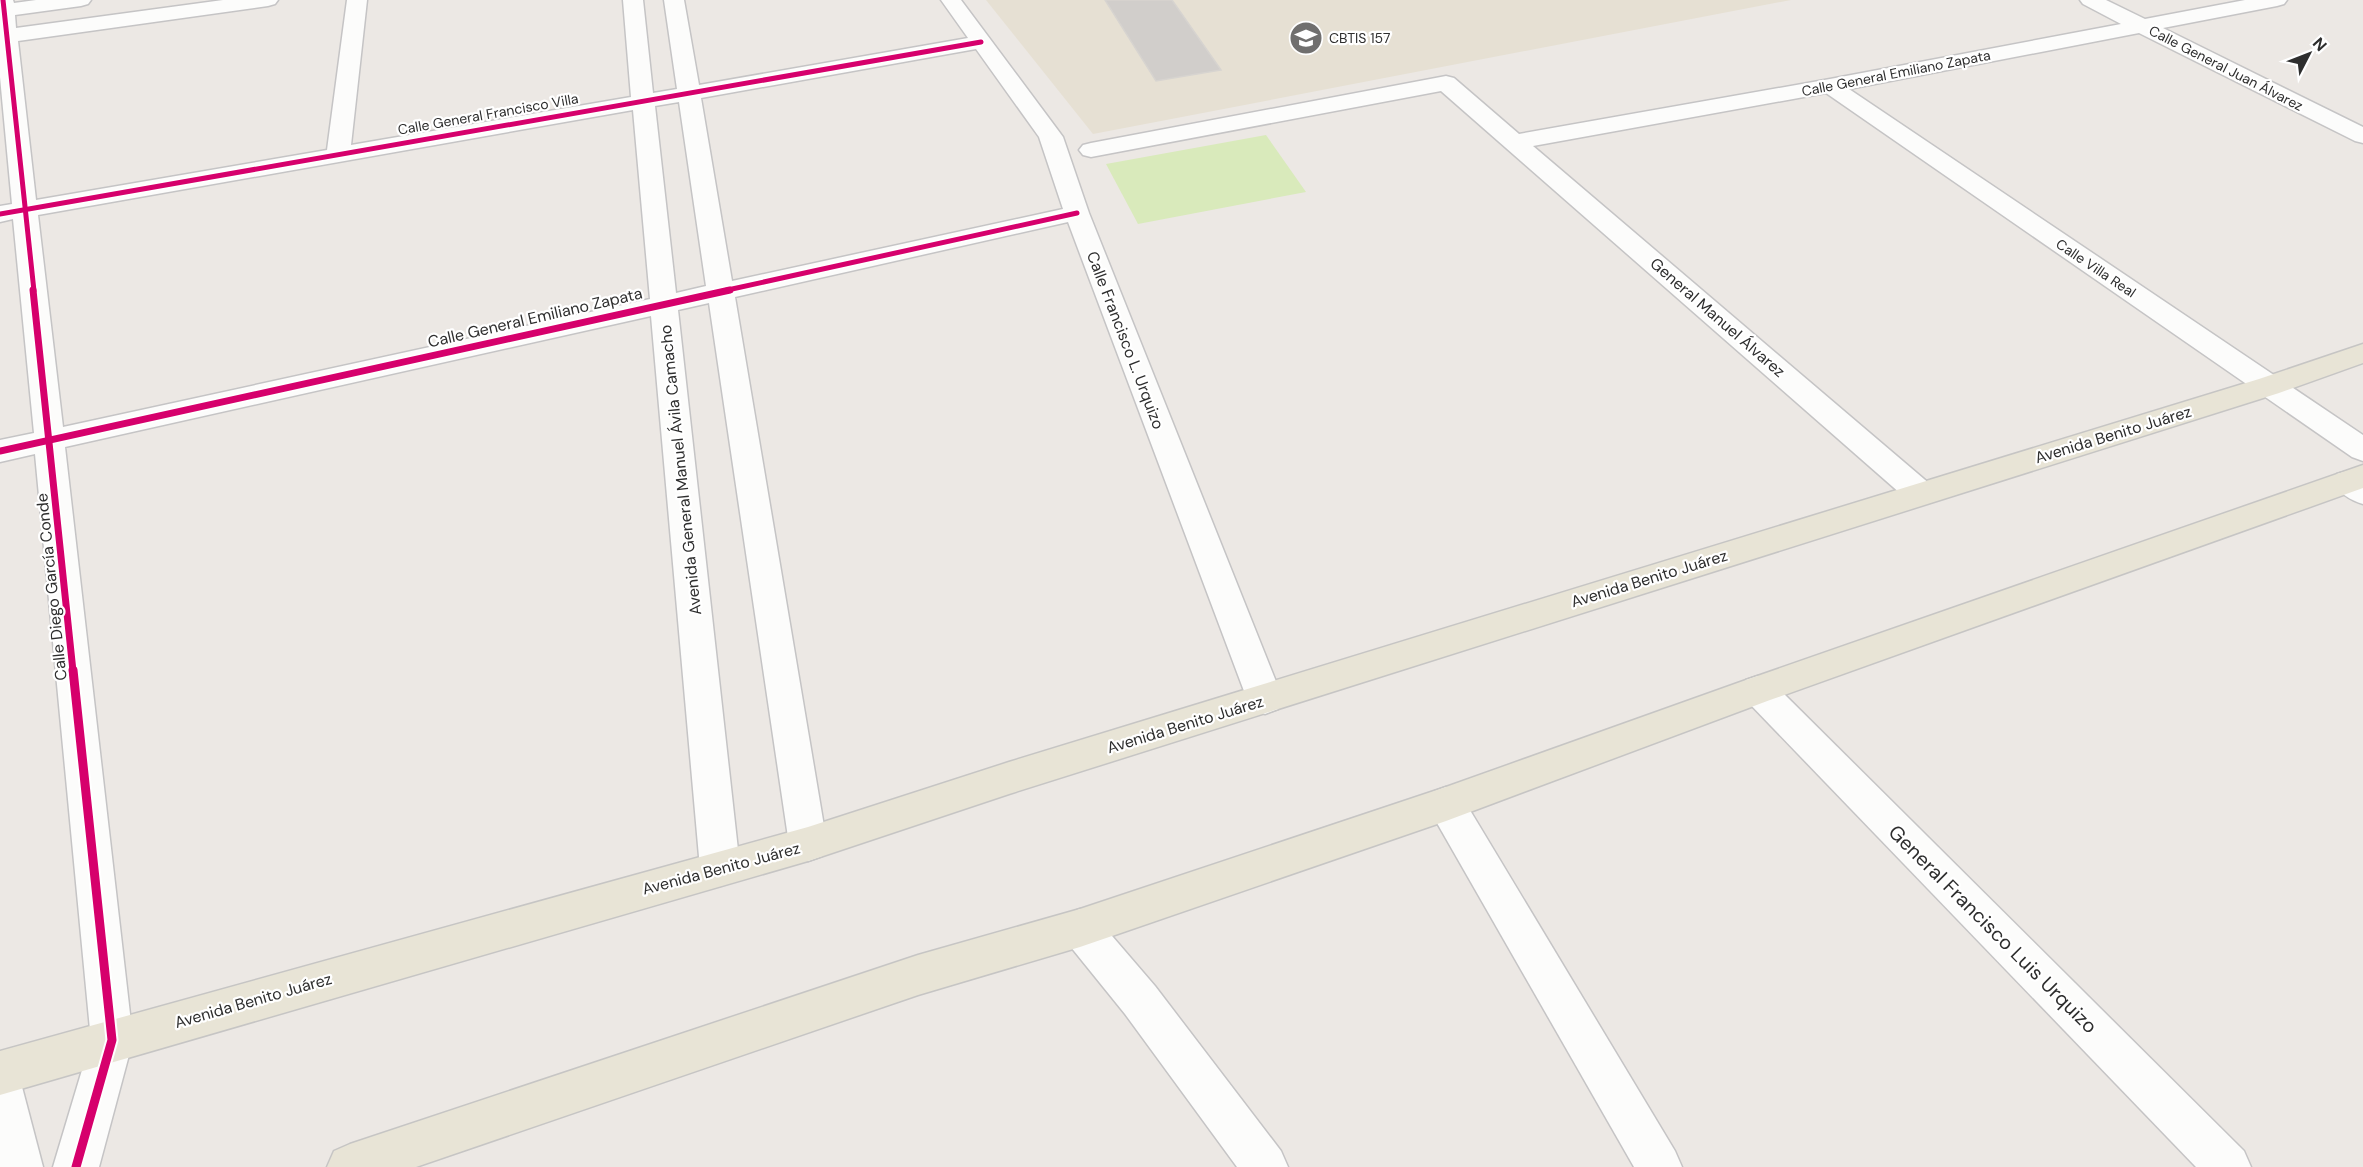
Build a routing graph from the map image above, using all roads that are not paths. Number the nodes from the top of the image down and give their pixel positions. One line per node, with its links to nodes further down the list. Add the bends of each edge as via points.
1 (81, 0): 9 (street)
2 (268, 0): 9 (street)
3 (357, 0): 18 (street)
4 (633, 0): 14 (street, Avenida General Manuel Ávila Camacho)
5 (675, 0): 13 (street)
6 (951, 0): 11 (street, Calle Francisco L. Urquizo)
7 (2090, 0): 10 (street, Calle General Juan Álvarez)
8 (2277, 0): 10 (street, Calle General Emiliano Zapata)
9 (3, 19): 19 (street, Calle Diego García Conde)
10 (2142, 26): 12 (street, Calle General Emiliano Zapata); 15 (street, Calle General Juan Álvarez)
11 (981, 42): 13 (street, Calle General Francisco Villa); 20 (street, Calle Francisco L. Urquizo, via 1051,137)
12 (1830, 86): 16 (street, Calle General Emiliano Zapata); 24 (street, Calle Villa Real)
13 (689, 92): 14 (street, Calle General Francisco Villa); 21 (street)
14 (643, 100): 18 (street, Calle General Francisco Villa); 22 (street, Avenida General Manuel Ávila Camacho)
15 (2363, 136)
16 (1515, 142): 17 (street, General Manuel Álvarez, via 1446,83); 28 (street, General Manuel Álvarez)
17 (1091, 150)
18 (338, 153): 19 (street, Calle General Francisco Villa)
19 (12, 211): 25 (street, Calle Diego García Conde)
20 (1077, 213): 21 (street, Calle General Emiliano Zapata); 30 (street, Calle Francisco L. Urquizo)
21 (721, 290): 22 (street, Calle General Emiliano Zapata); 32 (street)
22 (663, 303): 25 (street, Calle General Emiliano Zapata); 33 (street, Avenida General Manuel Ávila Camacho)
23 (2363, 353): 24 (main road, Avenida Benito Juárez)
24 (2269, 386): 27 (street, Calle Villa Real); 28 (main road, Avenida Benito Juárez)
25 (49, 439): 26 (street, Calle General Emiliano Zapata); 35 (street, Calle Diego García Conde)
26 (0, 451)
27 (2359, 475): 29 (main road)
28 (1920, 493): 30 (main road, Avenida Benito Juárez)
29 (1758, 690): 31 (main road); 43 (street, General Francisco Luis Urquizo)
30 (1265, 699): 32 (main road, Avenida Benito Juárez)
31 (1446, 804): 34 (main road); 42 (street)
32 (808, 844): 33 (main road, Avenida Benito Juárez)
33 (720, 868): 35 (main road, Avenida Benito Juárez)
34 (1080, 928): 40 (main road, via 918,975); 41 (street, via 1140,999)
35 (112, 1040): 36 (main road, Avenida Benito Juárez); 39 (street, Calle Diego García Conde)
36 (0, 1073)
37 (0, 1087): 38 (street)
38 (21, 1167)
39 (76, 1167)
40 (350, 1167)
41 (1265, 1167)
42 (1659, 1167)
43 (2228, 1167)

